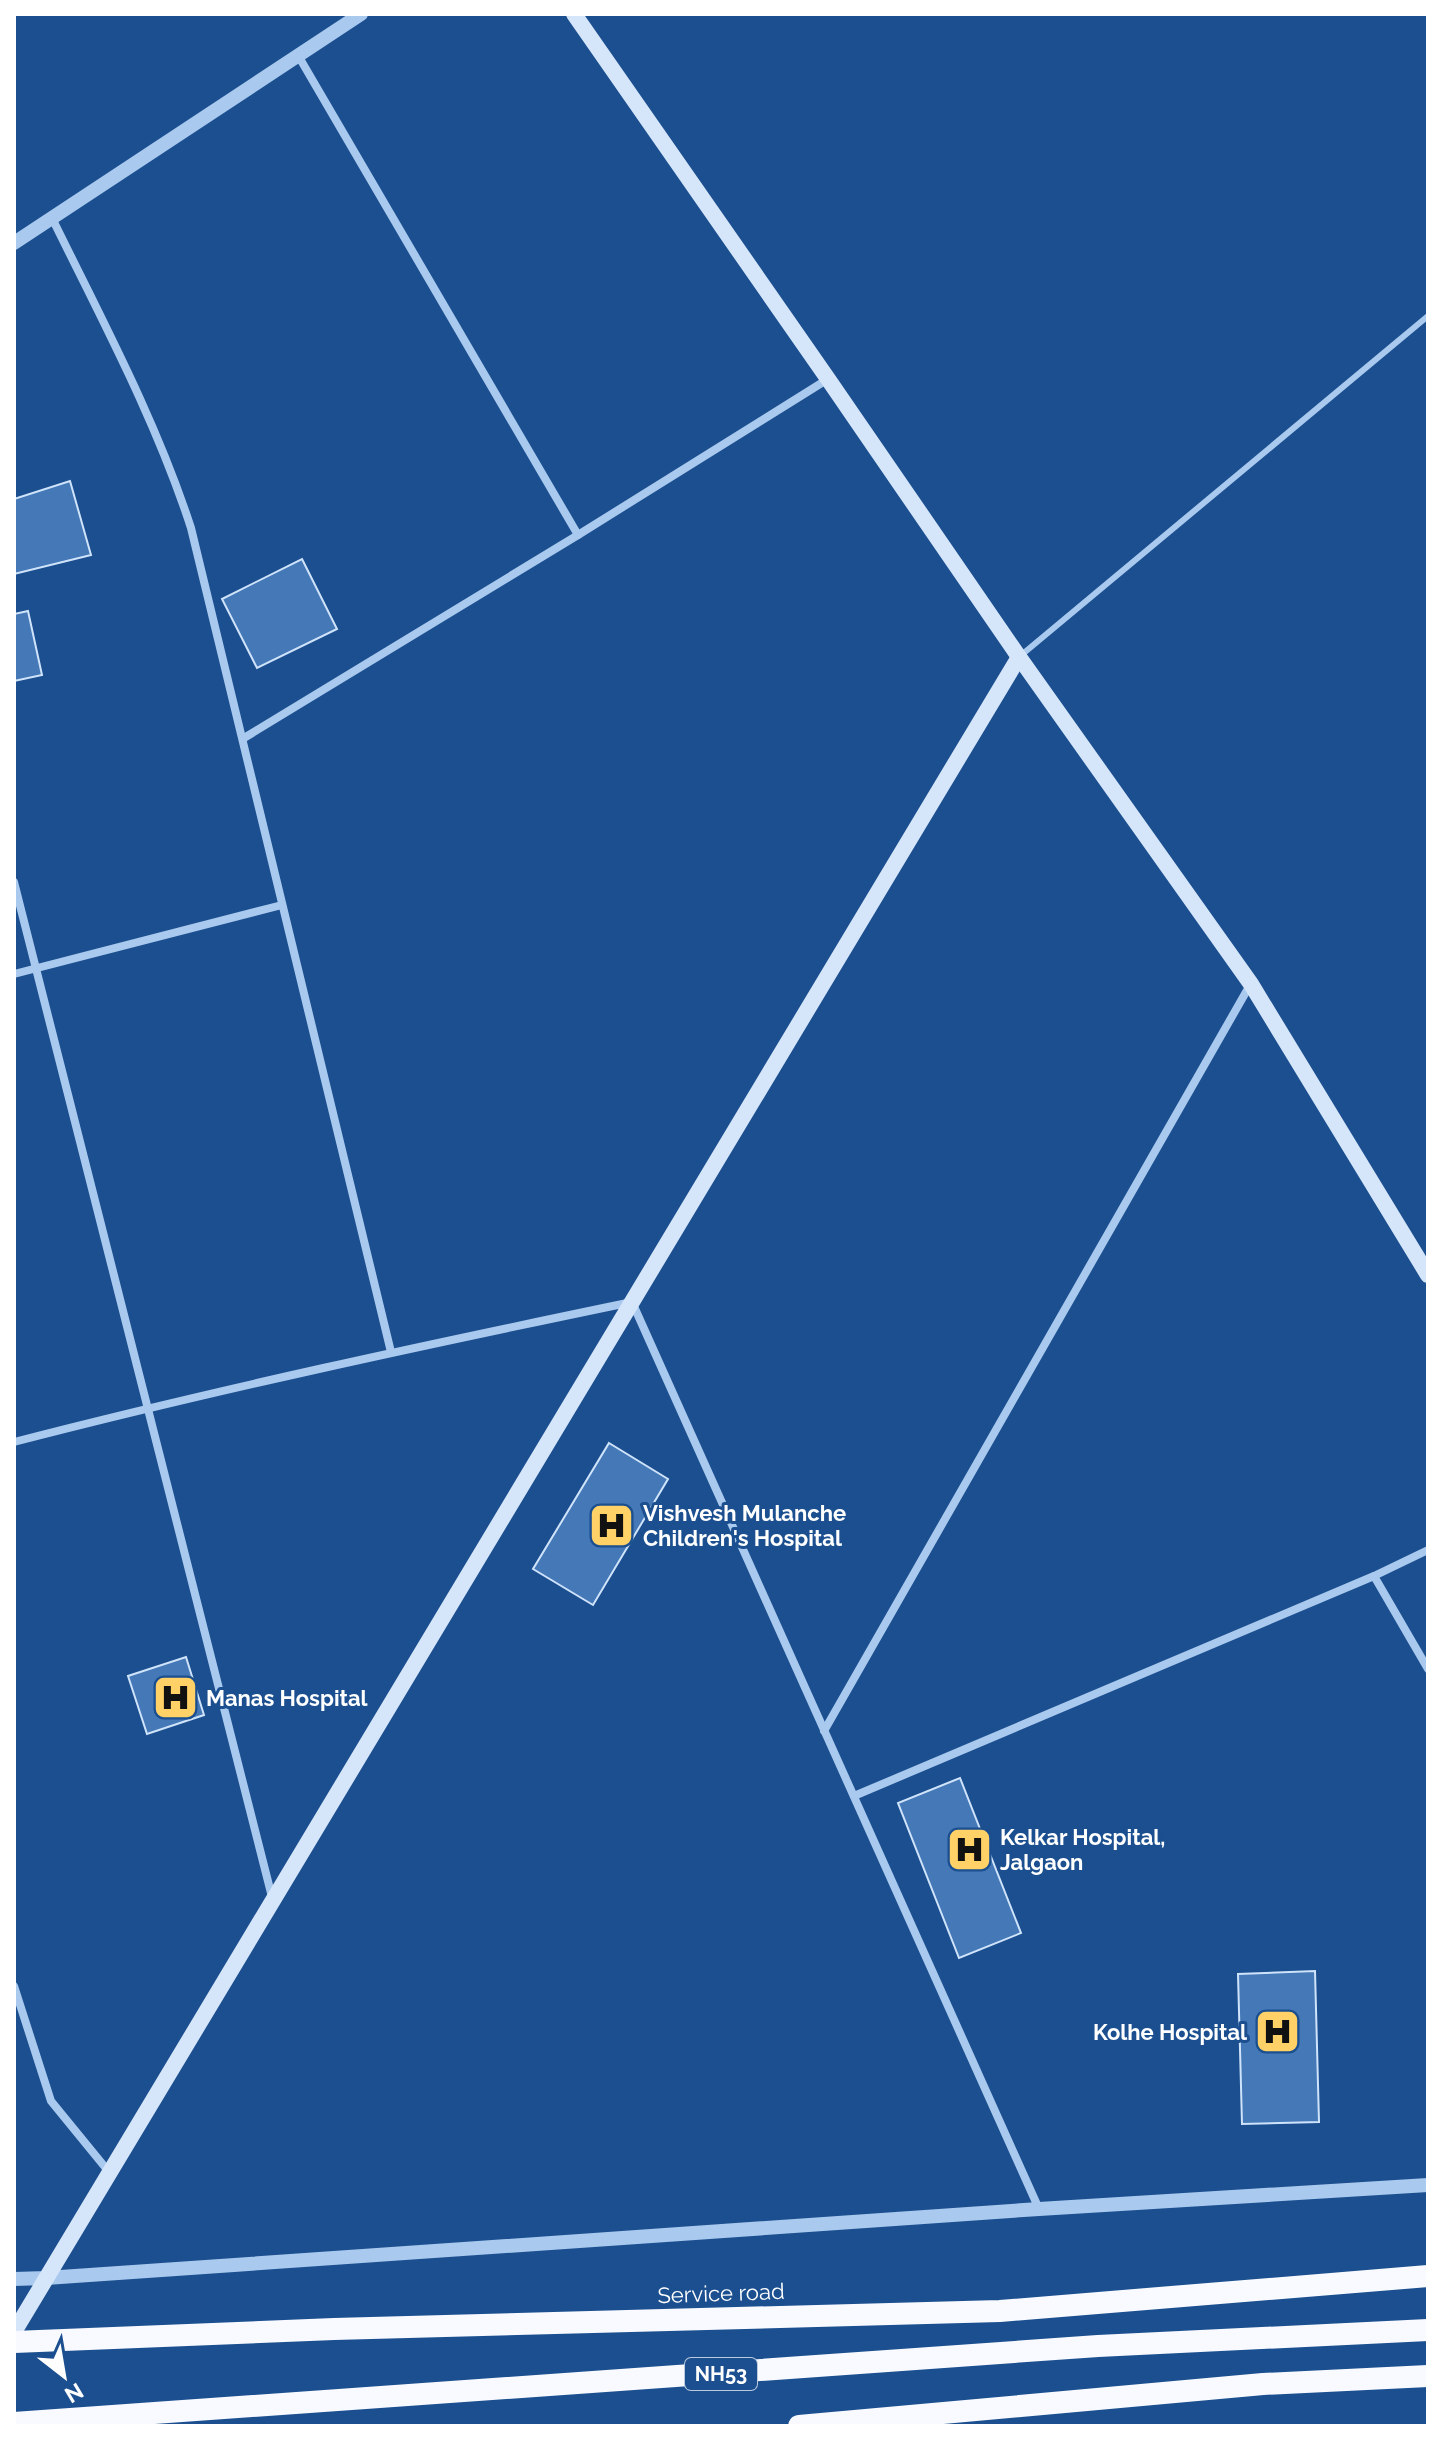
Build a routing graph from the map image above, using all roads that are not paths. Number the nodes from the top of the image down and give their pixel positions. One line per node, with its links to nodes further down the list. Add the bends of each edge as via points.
1 (361, 14): 3 (street)
2 (574, 14): 7 (main road)
3 (299, 57): 4 (street); 8 (street)
4 (52, 218): 5 (street); 10 (street, via 173,472)
5 (14, 243)
6 (1428, 316): 9 (lane)
7 (828, 379): 8 (street); 9 (main road)
8 (578, 535): 10 (street)
9 (1019, 657): 15 (main road); 17 (main road)
10 (244, 738): 12 (street)
11 (14, 882): 13 (street)
12 (282, 905): 13 (street); 18 (street)
13 (37, 969): 14 (street); 19 (street)
14 (14, 974)
15 (1251, 984): 16 (main road); 24 (street)
16 (1428, 1275)
17 (632, 1302): 18 (street); 24 (street); 26 (main road)
18 (391, 1352): 19 (street)
19 (148, 1408): 20 (street); 26 (street)
20 (14, 1442)
21 (1428, 1550): 22 (street)
22 (1374, 1576): 23 (street); 25 (street)
23 (1428, 1669)
24 (824, 1731): 25 (street)
25 (854, 1796): 30 (street)
26 (273, 1900): 28 (main road)
27 (14, 1986): 28 (street, via 51,2101)
28 (109, 2172): 32 (main road)
29 (1428, 2185): 30 (street)
30 (1039, 2209): 32 (street)
31 (1428, 2276): 36 (highway, Service road, via 1000,2311)
32 (46, 2278): 33 (street); 35 (main road)
33 (14, 2279)
34 (1428, 2330): 38 (highway, NH53, via 1098,2346)
35 (14, 2332)
36 (14, 2342)
37 (1428, 2376): 39 (highway, via 1263,2384)
38 (14, 2423)
39 (799, 2426)

